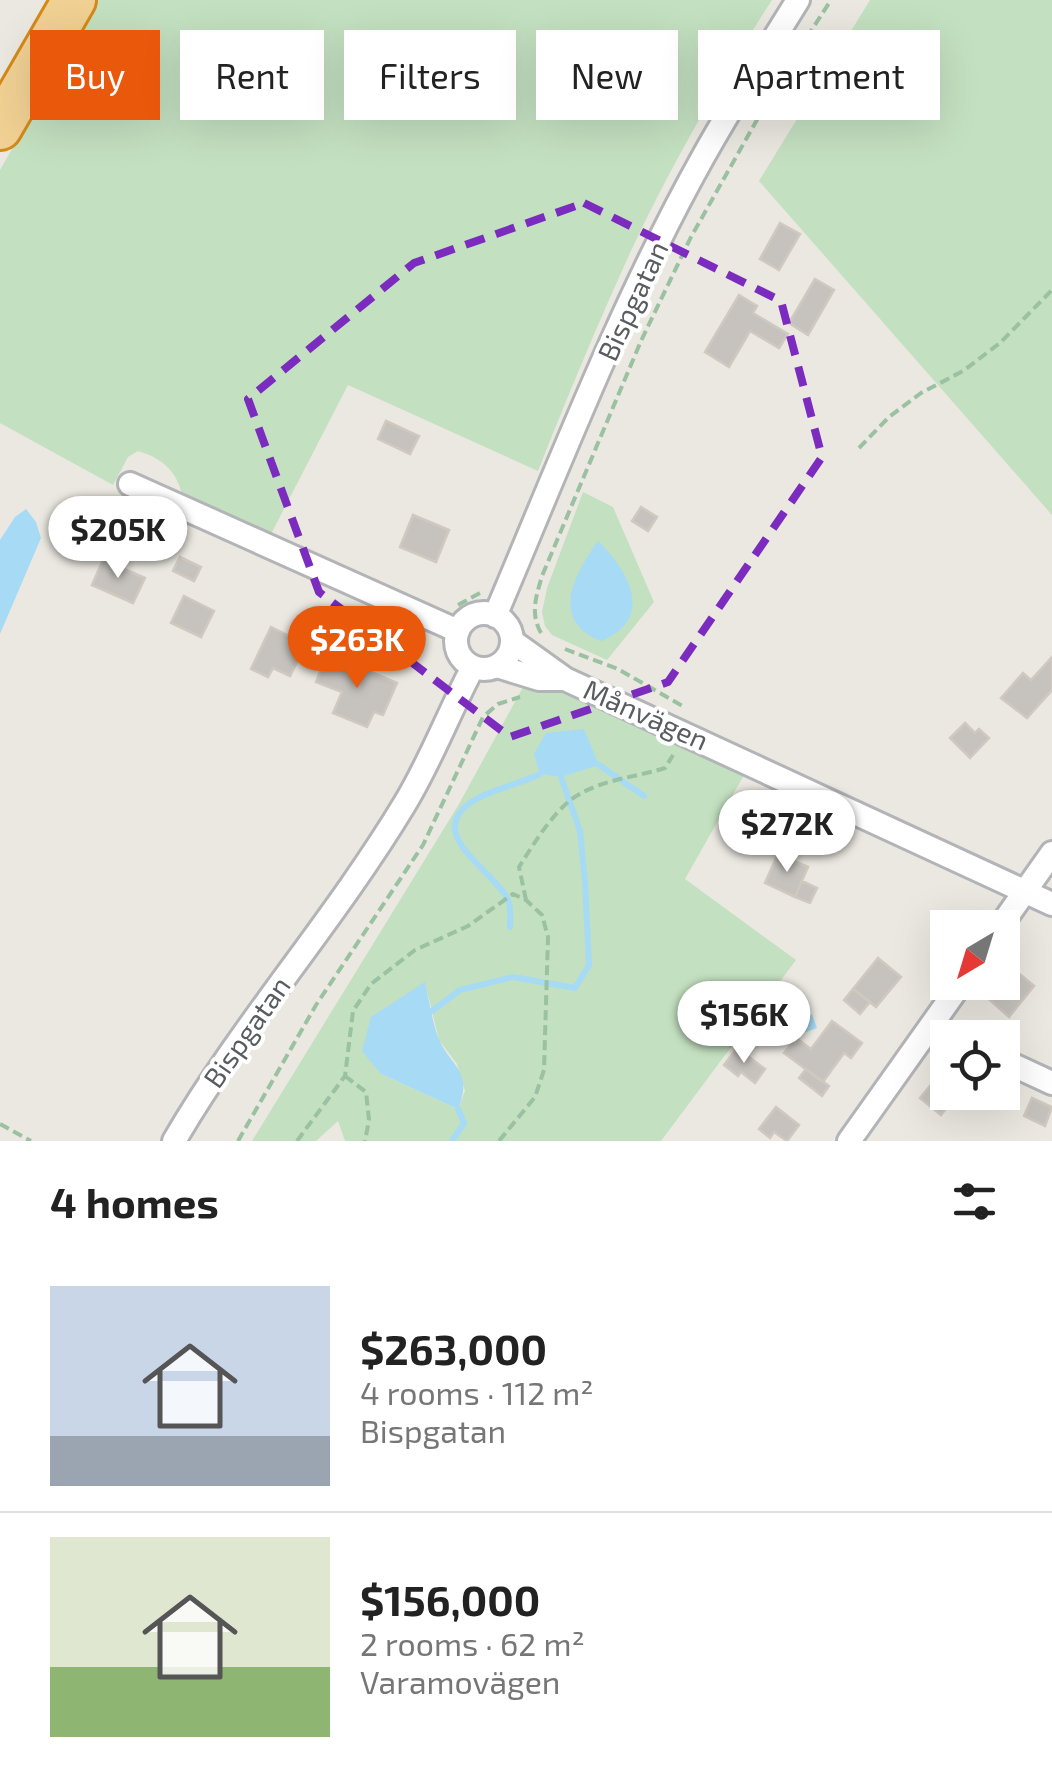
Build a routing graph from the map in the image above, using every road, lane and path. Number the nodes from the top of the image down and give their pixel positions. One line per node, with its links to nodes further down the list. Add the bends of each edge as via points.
1 (40, 0): 5 (highway)
2 (74, 0): 6 (highway)
3 (798, 0): 10 (street, Bispgatan, via 662,237)
4 (831, 0): 15 (path, via 691,237 641,341 535,600 537,625 554,644)
5 (0, 71)
6 (0, 128)
7 (1052, 290): 8 (path, via 1000,343 910,401)
8 (859, 448)
9 (130, 484): 11 (street)
10 (495, 616): 11 (street, via 478,614); 12 (street)
11 (458, 632): 14 (street, via 457,648)
12 (512, 642): 13 (street); 15 (street)
13 (498, 666): 14 (street); 15 (street, Månvägen)
14 (473, 667): 28 (street, Bispgatan, via 405,804)
15 (542, 671): 16 (street, Månvägen); 29 (path, via 531,692 498,704 483,718 423,845 316,1005)
16 (685, 733): 18 (street, Månvägen); 19 (path, via 665,768 592,788 568,802 519,867)
17 (1052, 853): 18 (street)
18 (1023, 891): 20 (street, Månvägen); 21 (street)
19 (526, 900): 24 (path, via 513,894 468,926 415,950 371,984 353,1011); 32 (path, via 542,915 548,937 544,1070 535,1098)
20 (1052, 904)
21 (1011, 910)
22 (930, 1030): 33 (street)
23 (1020, 1068): 25 (street)
24 (345, 1076): 30 (path); 31 (path, via 366,1092)
25 (1052, 1082)
26 (0, 1124): 27 (path)
27 (31, 1141)
28 (174, 1141)
29 (238, 1141)
30 (297, 1141)
31 (365, 1141)
32 (499, 1141)
33 (848, 1141)

